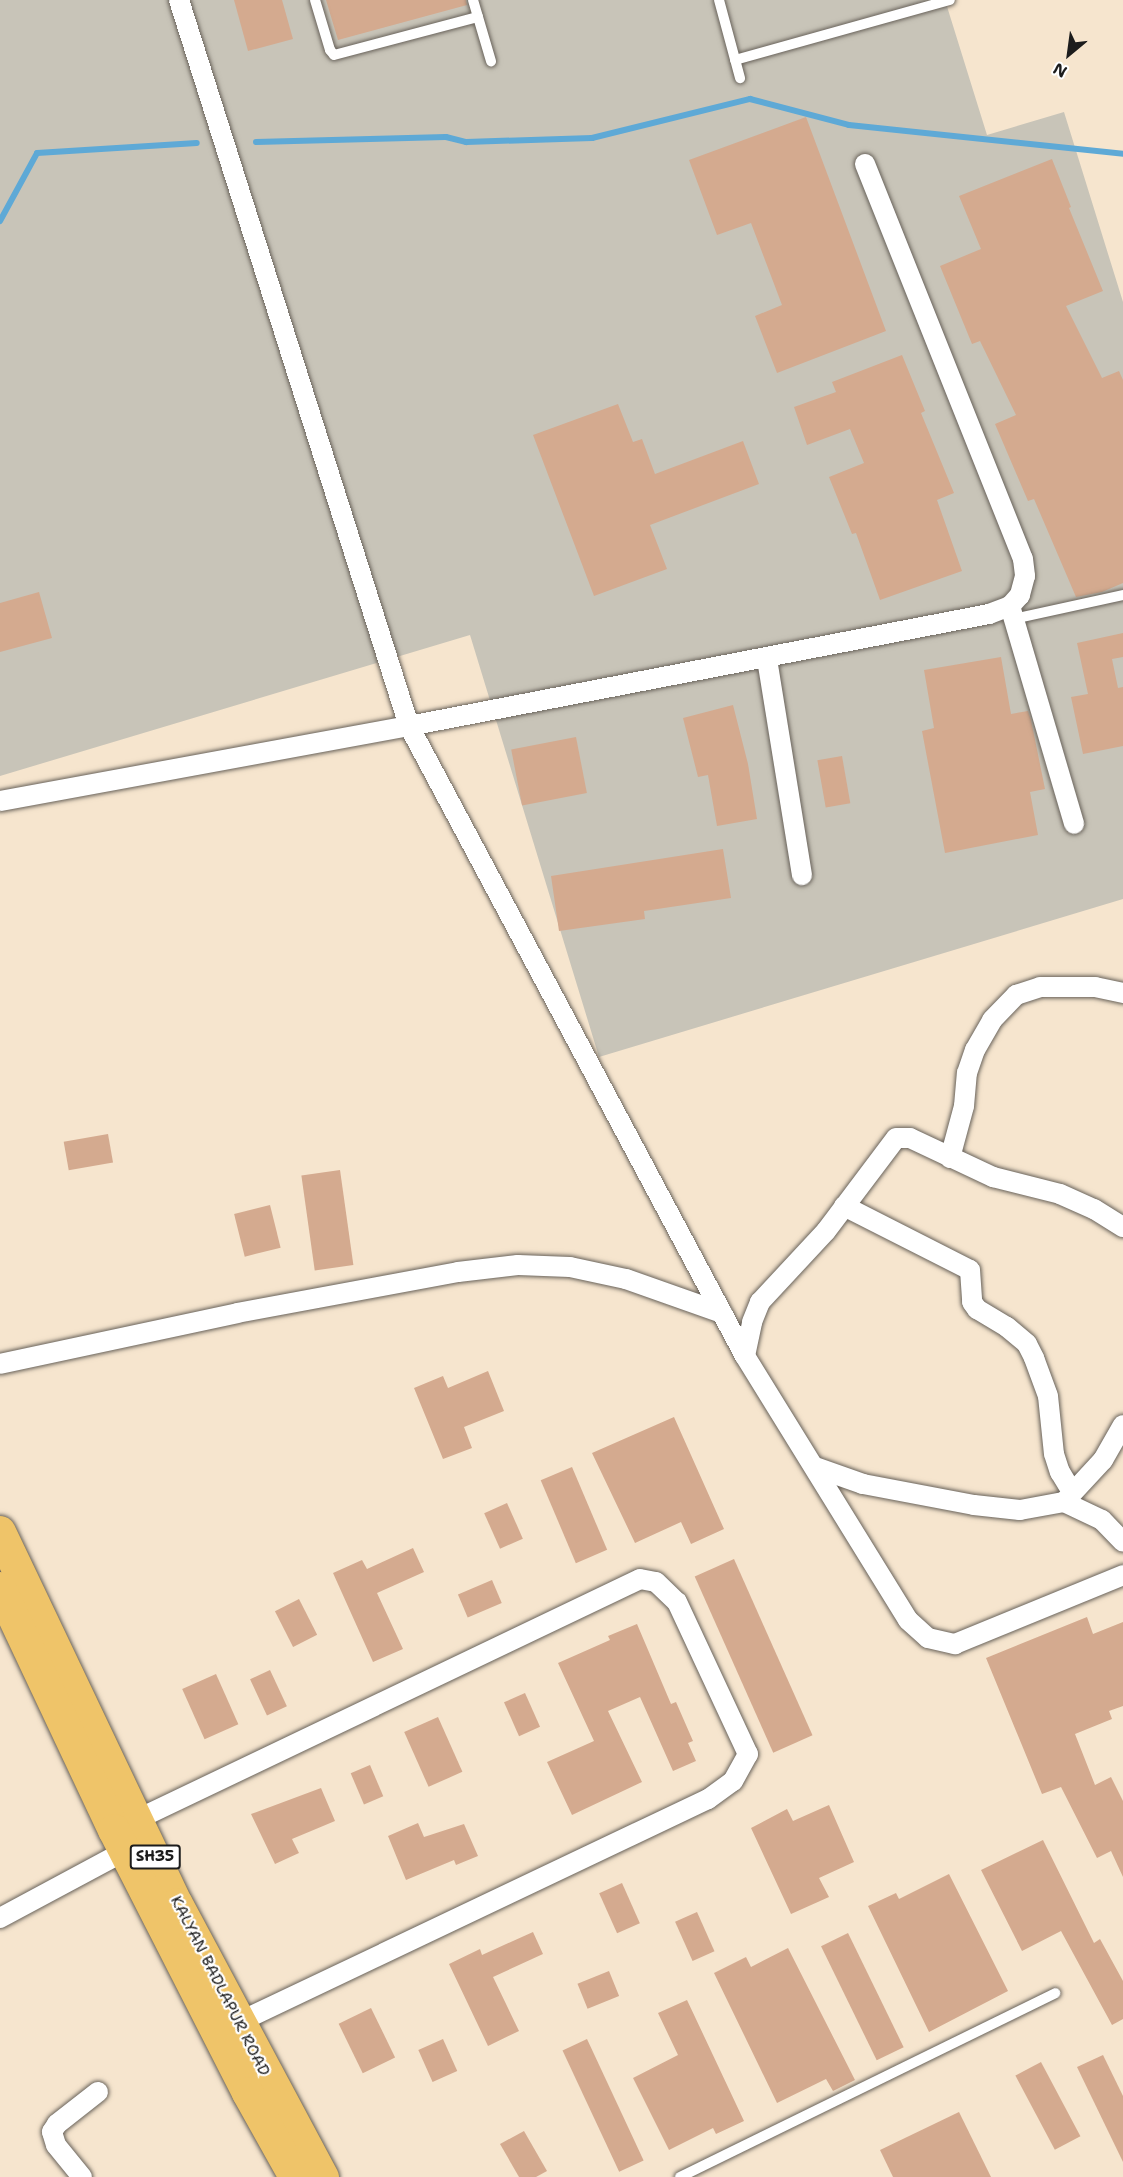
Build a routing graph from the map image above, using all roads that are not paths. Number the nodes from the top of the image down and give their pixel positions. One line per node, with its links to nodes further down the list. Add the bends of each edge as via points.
1 (179, 0): 14 (street)
2 (315, 0): 6 (lane, via 334,55)
3 (473, 0): 6 (lane)
4 (719, 0): 7 (lane)
5 (950, 0): 7 (lane)
6 (478, 17): 8 (lane)
7 (735, 60): 9 (lane)
8 (491, 61)
9 (740, 78)
10 (865, 164): 12 (street, via 1023,559 1025,576)
11 (1123, 595): 12 (lane)
12 (1012, 613): 13 (street, via 988,614); 16 (street)
13 (767, 658): 14 (street); 17 (street)
14 (409, 726): 15 (street); 22 (street)
15 (0, 801)
16 (1074, 824)
17 (802, 875)
18 (1123, 993): 19 (street, via 1095,987 1040,987 1016,996 992,1020 975,1050)
19 (950, 1158): 20 (street, via 910,1138 896,1138); 21 (street, via 993,1177 1060,1194)
20 (844, 1206): 23 (street, via 760,1302); 27 (street, via 970,1270 972,1302 977,1309 1027,1344 1048,1396 1054,1454)
21 (1123, 1227)
22 (722, 1313): 23 (street); 24 (street, via 626,1279 570,1267 518,1265 458,1272 260,1309)
23 (745, 1356): 26 (street)
24 (0, 1364)
25 (1123, 1425): 27 (street, via 1103,1460)
26 (815, 1467): 27 (street, via 863,1484 974,1505 1020,1510); 30 (street, via 908,1620 928,1638 955,1644)
27 (1068, 1497): 29 (street, via 1101,1520)
28 (0, 1532): 32 (main road, KALYAN BADLAPUR ROAD / SH35)
29 (1123, 1542)
30 (1123, 1575)
31 (0, 1588): 32 (main road, KALYAN BADLAPUR ROAD / SH35)
32 (26, 1616): 33 (main road, KALYAN BADLAPUR ROAD / SH35)
33 (126, 1833): 34 (street); 36 (main road, KALYAN BADLAPUR ROAD / SH35); 36 (street, via 640,1579 656,1582 677,1602 748,1754 733,1781 708,1799)
34 (0, 1918)
35 (1055, 1993): 41 (lane)
36 (228, 2028): 39 (main road, KALYAN BADLAPUR ROAD / SH35); 40 (main road, KALYAN BADLAPUR ROAD / SH35)
37 (98, 2092): 38 (street, via 52,2132 56,2145)
38 (82, 2177)
39 (295, 2177)
40 (323, 2177)
41 (680, 2177)

